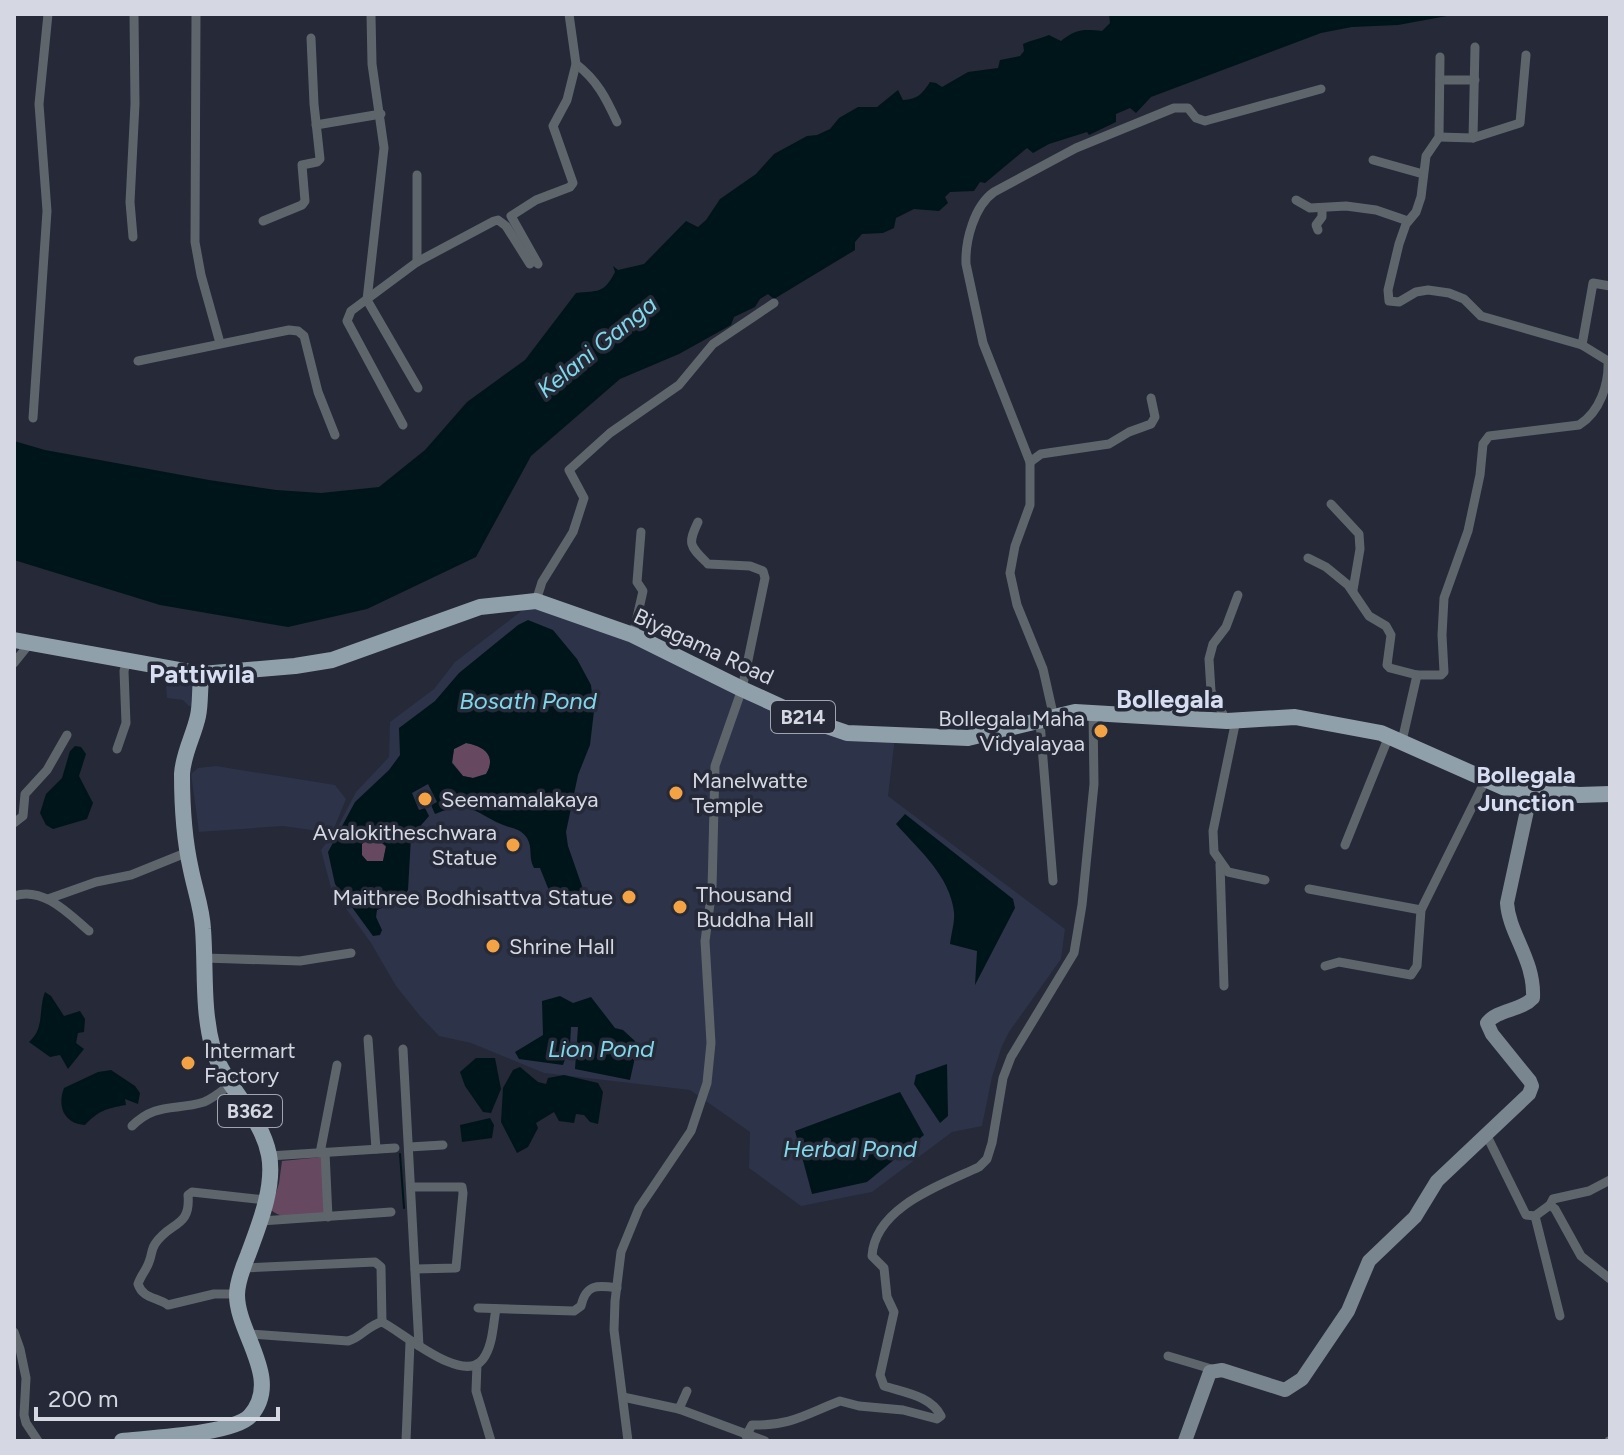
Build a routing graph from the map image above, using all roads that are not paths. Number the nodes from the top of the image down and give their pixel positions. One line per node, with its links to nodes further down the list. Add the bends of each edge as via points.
1 (48, 14): 37 (street, via 39,104 47,211)
2 (134, 14): 27 (street)
3 (196, 14): 32 (street, via 195,242)
4 (371, 14): 14 (street)
5 (569, 14): 10 (street)
6 (311, 38): 16 (street)
7 (1475, 47): 12 (street)
8 (1526, 55): 18 (street, via 1520,123)
9 (1440, 57): 11 (street)
10 (576, 64): 15 (street, via 602,89); 28 (street, via 567,100 553,126 573,183 511,216 534,264 498,220)
11 (1440, 80): 12 (street); 17 (street)
12 (1475, 80): 18 (street)
13 (1321, 89): 40 (street, via 1205,121 1188,108 1174,108 1076,148 982,201 966,264 983,343)
14 (381, 114): 16 (street); 30 (street, via 384,172)
15 (617, 122)
16 (316, 125): 24 (street, via 320,159 300,169 305,201)
17 (1439, 137): 18 (street); 20 (street, via 1426,156)
18 (1473, 138)
19 (1373, 160): 20 (street)
20 (1423, 174): 25 (street, via 1418,207)
21 (417, 175): 28 (street)
22 (1296, 200): 23 (street, via 1308,212)
23 (1322, 208): 25 (street, via 1376,210); 26 (street)
24 (263, 221)
25 (1408, 221): 33 (street, via 1389,301 1428,290 1449,293 1481,316)
26 (1318, 230)
27 (133, 237)
28 (417, 262): 30 (street)
29 (1610, 286): 33 (street, via 1593,283)
30 (367, 300): 35 (street); 38 (street, via 347,321)
31 (774, 303): 47 (street, via 713,344 679,385 610,433 569,470 584,498 573,532)
32 (220, 343): 34 (street); 39 (street, via 298,331)
33 (1582, 345): 53 (street, via 1608,361 1607,384 1589,419 1579,425 1489,436 1483,444 1468,531 1444,598 1444,672)
34 (138, 361)
35 (418, 388)
36 (1151, 398): 40 (street, via 1151,424 1109,444 1041,454)
37 (33, 418)
38 (403, 425)
39 (335, 435)
40 (1030, 462): 56 (street, via 1030,505 1010,573 1043,669)
41 (1331, 504): 45 (street, via 1359,534)
42 (698, 522): 54 (street, via 690,539 692,549 708,564 750,566 763,571 765,578)
43 (641, 532): 48 (street, via 637,582 643,591)
44 (1308, 558): 45 (street)
45 (1353, 590): 53 (street, via 1369,616 1391,635 1387,665)
46 (1238, 595): 57 (street, via 1209,659 1211,691)
47 (536, 601): 48 (main road, Biyagama Road / B214); 52 (main road, Biyagama Road / B214, via 480,607 332,660)
48 (633, 635): 54 (main road, Biyagama Road / B214)
49 (22, 642): 50 (main road, Biyagama Road / B214); 51 (street)
50 (127, 660): 52 (main road, Biyagama Road / B214); 60 (street, via 126,723)
51 (14, 663)
52 (202, 674): 66 (main road, B362, via 199,711 182,771)
53 (1417, 675): 59 (street)
54 (742, 689): 56 (main road, Biyagama Road / B214, via 831,729 858,734 968,738); 103 (street, via 715,766 712,792 712,889 705,941 711,1043 707,1083 691,1131 639,1208 621,1252)
55 (1093, 713): 56 (main road, Biyagama Road / B214); 57 (main road, Biyagama Road / B214); 119 (street, via 1094,784 1074,953 1011,1057 987,1159 904,1203 873,1241 872,1256 884,1268 894,1312 880,1375 884,1386 922,1398 941,1416 840,1401 801,1419 752,1425)
56 (1047, 720): 69 (street)
57 (1231, 720): 59 (main road, Biyagama Road / B214, via 1295,717); 67 (street, via 1213,831)
58 (67, 735): 64 (street, via 47,770 25,794 23,816)
59 (1395, 738): 61 (main road, Biyagama Road / B214); 65 (street)
60 (117, 749)
61 (1485, 781): 62 (main road, Biyagama Road / B214); 74 (street)
62 (1531, 792): 63 (main road, Biyagama Road / B214); 85 (street, via 1507,903 1531,972 1533,998 1487,1023 1532,1086 1523,1102)
63 (1610, 794)
64 (14, 823)
65 (1345, 845)
66 (188, 852): 73 (street); 77 (main road, B362)
67 (1220, 864): 68 (street, via 1228,872); 79 (street)
68 (1265, 880)
69 (1053, 881)
70 (14, 882): 72 (street)
71 (1309, 889): 74 (street)
72 (18, 894): 73 (street)
73 (48, 899): 75 (street)
74 (1421, 910): 78 (street, via 1417,966 1411,975 1339,962)
75 (89, 931)
76 (351, 953): 77 (street, via 300,961)
77 (204, 958): 83 (main road, B362, via 208,1029)
78 (1325, 966)
79 (1224, 986)
80 (368, 1039): 89 (street)
81 (403, 1049): 87 (street)
82 (337, 1065): 90 (street)
83 (231, 1084): 84 (street, via 200,1103 155,1109); 91 (main road, B362, via 248,1106)
84 (132, 1126)
85 (1487, 1136): 97 (street, via 1526,1215); 114 (street, via 1437,1181 1415,1217 1369,1261 1348,1311 1302,1379 1285,1390)
86 (443, 1145): 87 (street)
87 (409, 1147): 93 (street)
88 (395, 1148): 89 (street)
89 (376, 1149): 90 (street)
90 (322, 1153): 91 (street); 98 (street)
91 (269, 1156): 94 (main road, B362)
92 (1610, 1180): 95 (street, via 1553,1199)
93 (411, 1187): 101 (street); 101 (street, via 462,1187 463,1193 456,1268)
94 (265, 1200): 99 (main road, B362); 104 (street, via 192,1192 185,1218 157,1240 138,1284 150,1298 168,1305)
95 (1550, 1205): 97 (street); 102 (street, via 1581,1256)
96 (391, 1212): 98 (street)
97 (1535, 1216): 107 (street)
98 (328, 1217): 99 (street)
99 (261, 1221): 100 (main road, B362)
100 (243, 1268): 104 (main road, B362); 108 (street, via 375,1262 381,1267)
101 (415, 1269): 111 (street)
102 (1610, 1279)
103 (617, 1288): 106 (street, via 589,1288 574,1311); 116 (street, via 614,1330)
104 (236, 1294): 110 (main road)
105 (478, 1308): 106 (street)
106 (496, 1309): 113 (street, via 489,1346)
107 (1560, 1316)
108 (382, 1322): 110 (street, via 348,1341); 111 (street)
109 (14, 1332): 120 (street, via 26,1378 24,1415)
110 (249, 1334): 118 (main road, via 261,1377 258,1404 243,1422)
111 (414, 1344): 113 (street, via 455,1364); 122 (street)
112 (1168, 1356): 114 (street)
113 (477, 1364): 123 (street, via 476,1391)
114 (1215, 1370): 126 (street)
115 (687, 1391): 117 (street)
116 (623, 1397): 117 (street); 124 (street)
117 (679, 1409): 119 (street)
118 (198, 1436): 121 (main road)
119 (746, 1436): 125 (street)
120 (38, 1441)
121 (122, 1441)
122 (406, 1441)
123 (491, 1441)
124 (628, 1441)
125 (765, 1441)
126 (1185, 1441)

